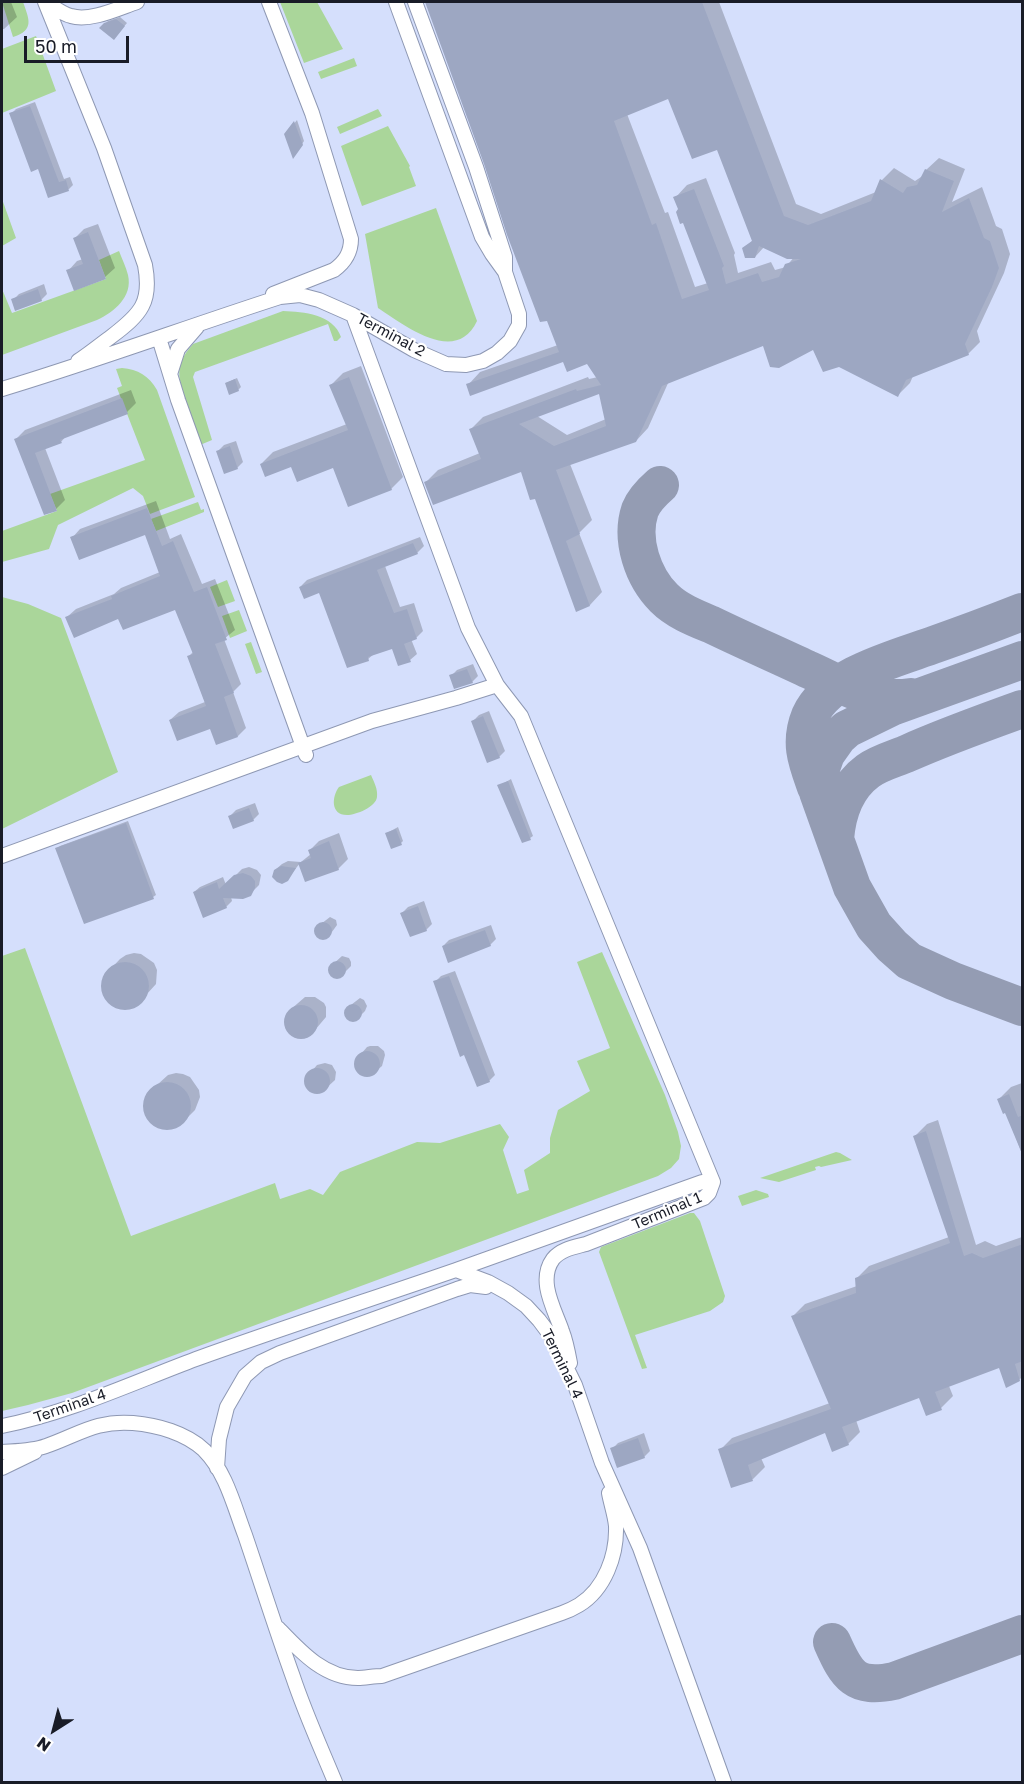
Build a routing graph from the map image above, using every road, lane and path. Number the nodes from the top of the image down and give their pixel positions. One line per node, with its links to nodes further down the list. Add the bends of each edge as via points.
1 (46, 2): 2 (street, via 65,14 83,18); 21 (street, via 104,148 148,280 146,297 130,323)
2 (137, 2)
3 (269, 2): 17 (street, via 312,113 348,225 351,249 334,270)
4 (396, 2): 7 (street, Terminal 2)
5 (415, 2): 6 (street, Terminal 2)
6 (433, 52): 8 (street); 9 (street, Terminal 2)
7 (416, 57): 8 (street); 10 (street, Terminal 2)
8 (430, 69): 9 (street); 10 (street)
9 (445, 82): 11 (street, Terminal 2)
10 (427, 87): 12 (street, Terminal 2)
11 (460, 122): 13 (street); 14 (street, Terminal 2)
12 (442, 129): 13 (street); 15 (street, Terminal 2)
13 (456, 141): 14 (street); 15 (street)
14 (471, 154): 16 (street, Terminal 2, via 505,257)
15 (453, 158): 16 (street, Terminal 2, via 482,237)
16 (506, 272): 18 (street, Terminal 2, via 519,325 510,341 483,361 446,364)
17 (242, 309): 18 (street, Terminal 2, via 300,295); 19 (street, Terminal 2)
18 (353, 315): 24 (street, via 468,628)
19 (198, 325): 20 (street, Terminal 2); 22 (street, via 178,349)
20 (159, 338): 21 (street, Terminal 2); 22 (street)
21 (67, 369): 23 (street, Terminal 2)
22 (170, 374): 25 (street)
23 (2, 389)
24 (497, 685): 25 (street, via 372,721); 27 (street, via 521,716)
25 (305, 750): 26 (street)
26 (2, 856)
27 (713, 1182): 28 (street, Terminal 1, via 702,1182); 30 (street, Terminal 1, via 704,1198 567,1249 553,1260 546,1282)
28 (456, 1270): 29 (street, Terminal 4); 31 (street, Terminal 4, via 66,1408)
29 (508, 1293): 30 (street, Terminal 4, via 540,1320); 36 (street, via 483,1286 457,1289 261,1362 245,1376 227,1407)
30 (576, 1385): 34 (street, Terminal 4)
31 (2, 1426)
32 (44, 1447): 33 (street, Terminal 4); 35 (street); 36 (street, Terminal 4, via 108,1422 158,1426 203,1450)
33 (2, 1452)
34 (602, 1463): 37 (street, via 616,1524 615,1545 604,1577 572,1609 381,1676 356,1678 322,1668); 39 (street, Terminal 4, via 640,1548)
35 (2, 1468)
36 (217, 1468): 37 (street, Terminal 4)
37 (275, 1625): 38 (street, Terminal 4)
38 (335, 1782)
39 (724, 1782)

